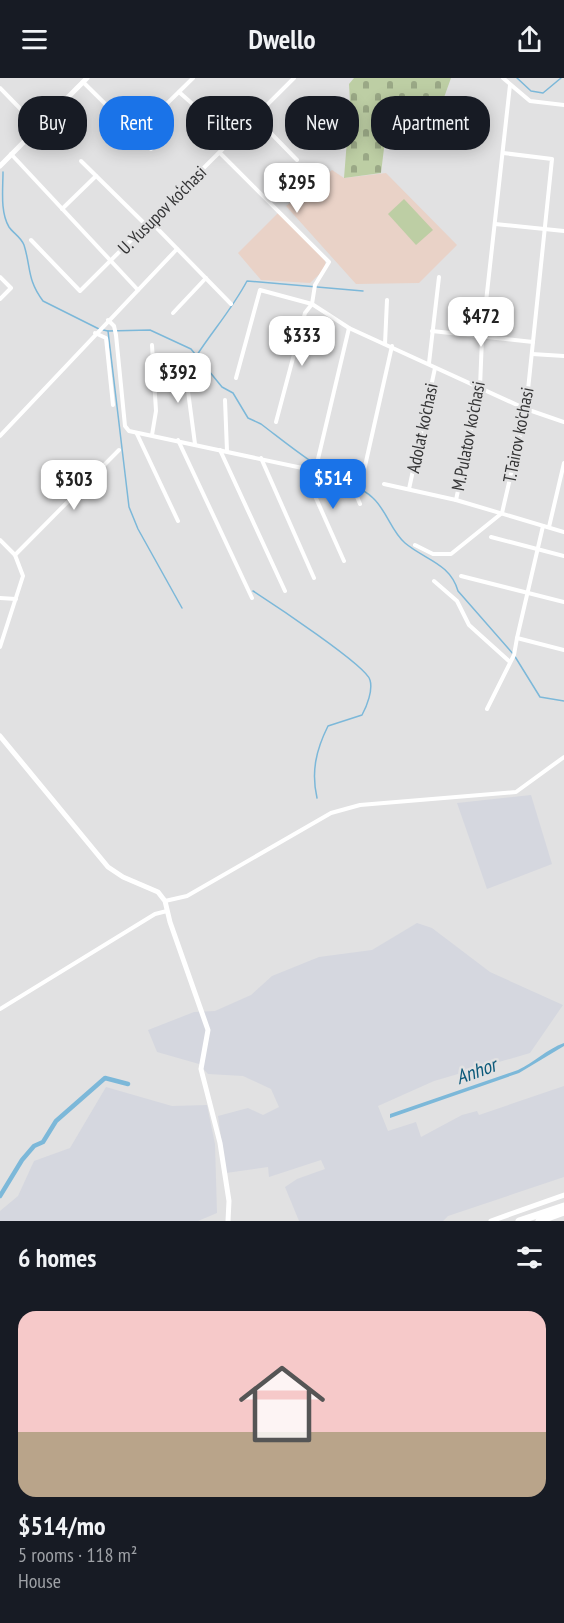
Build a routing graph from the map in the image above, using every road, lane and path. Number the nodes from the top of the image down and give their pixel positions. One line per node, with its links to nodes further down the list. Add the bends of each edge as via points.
1 (193, 78): 7 (street)
2 (294, 78): 12 (street, U. Yusupov ko‘chasi)
3 (503, 78): 5 (street)
4 (85, 80): 8 (street); 9 (street)
5 (510, 85): 13 (street, via 535,103); 19 (street, M.Pulatov ko'chasi)
6 (0, 88): 14 (street)
7 (179, 92): 10 (street); 11 (street)
8 (70, 96)
9 (100, 96)
10 (174, 97)
11 (186, 98)
12 (273, 99)
13 (564, 105)
14 (18, 106)
15 (273, 135): 21 (street)
16 (18, 148): 20 (street)
17 (223, 150): 18 (street, U. Yusupov ko‘chasi)
18 (220, 153): 26 (street, U. Yusupov ko‘chasi); 41 (street, via 327,259 328,266 314,286)
19 (503, 153): 27 (street, M.Pulatov ko'chasi); 29 (street, T.Tairov ko'chasi, via 552,159)
20 (11, 154): 23 (street); 25 (street)
21 (297, 160)
22 (81, 161): 24 (street)
23 (1, 162)
24 (96, 176): 25 (street); 28 (street)
25 (62, 209): 33 (street)
26 (151, 222): 28 (street, U. Yusupov ko‘chasi); 32 (street)
27 (495, 224): 29 (street); 47 (street, M.Pulatov ko'chasi)
28 (147, 226): 33 (street, U. Yusupov ko‘chasi)
29 (545, 229): 30 (street); 48 (street, T.Tairov ko'chasi)
30 (564, 231)
31 (31, 240): 33 (street, U. Yusupov ko‘chasi, via 80,291)
32 (177, 249): 36 (street); 37 (street)
33 (111, 261): 37 (street)
34 (0, 277): 38 (street, via 11,288)
35 (439, 277): 45 (street)
36 (206, 278): 40 (street); 42 (street)
37 (138, 290): 43 (street)
38 (0, 299)
39 (387, 300): 49 (street)
40 (231, 304)
41 (312, 304): 44 (street); 57 (street, via 260,290); 62 (street, via 305,313)
42 (173, 312)
43 (108, 320): 46 (street); 64 (street, via 116,335 125,426)
44 (349, 328): 49 (street); 73 (street)
45 (432, 331): 47 (street); 55 (street)
46 (96, 333): 60 (street, via 106,338); 66 (street)
47 (482, 338): 48 (street); 58 (street, M.Pulatov ko'chasi)
48 (533, 342): 52 (street, T.Tairov ko'chasi)
49 (385, 344): 51 (street)
50 (152, 345): 65 (street, via 156,411)
51 (392, 346): 55 (street); 76 (street)
52 (532, 354): 53 (street); 61 (street, T.Tairov ko'chasi)
53 (564, 356)
54 (184, 361): 68 (street)
55 (429, 363): 56 (street)
56 (435, 368): 58 (street); 78 (street, Adolat ko'chasi)
57 (236, 378)
58 (480, 387): 61 (street); 79 (street, M.Pulatov ko'chasi)
59 (225, 400): 71 (street)
60 (113, 405)
61 (526, 408): 63 (street); 81 (street, T.Tairov ko'chasi)
62 (276, 422)
63 (564, 422)
64 (137, 434): 65 (street); 82 (street)
65 (152, 435): 67 (street)
66 (0, 436)
67 (178, 439): 68 (street); 99 (street)
68 (195, 444): 70 (street)
69 (119, 450): 90 (street)
70 (220, 450): 71 (street); 96 (street)
71 (227, 451): 72 (street)
72 (261, 458): 75 (street); 94 (street)
73 (318, 459)
74 (564, 463): 84 (street)
75 (303, 468): 80 (street, via 345,484 355,492); 92 (street)
76 (363, 475)
77 (384, 484): 78 (street)
78 (409, 489): 79 (street)
79 (456, 500): 81 (street)
80 (360, 504)
81 (502, 513): 83 (street); 88 (street, via 451,555 433,554)
82 (178, 521)
83 (543, 526): 84 (street); 89 (street)
84 (549, 527): 85 (street)
85 (564, 532)
86 (491, 537): 89 (street)
87 (0, 540): 90 (street)
88 (415, 545)
89 (539, 549): 91 (street); 97 (street)
90 (15, 555): 100 (street, via 23,576)
91 (564, 556)
92 (344, 561)
93 (461, 576): 97 (street)
94 (314, 578)
95 (434, 581): 105 (street, via 457,601 469,625)
96 (285, 591)
97 (528, 593): 101 (street); 102 (street)
98 (0, 598): 100 (street)
99 (252, 598)
100 (16, 599): 103 (street)
101 (564, 602)
102 (517, 638): 104 (street); 105 (street)
103 (0, 647)
104 (564, 650)
105 (510, 662): 106 (street)
106 (487, 709)
107 (0, 735): 109 (street, via 108,867 123,878 159,892)
108 (564, 756): 109 (street, via 516,792 360,805 331,813 188,896)
109 (165, 901): 110 (street)
110 (167, 911): 111 (street, via 155,914); 115 (street, via 208,1030 201,1070 220,1143 229,1201)
111 (0, 1009)
112 (564, 1195): 116 (street)
113 (564, 1206): 117 (highway)
114 (564, 1212): 118 (highway)
115 (228, 1221)
116 (491, 1221)
117 (519, 1221)
118 (539, 1221)

